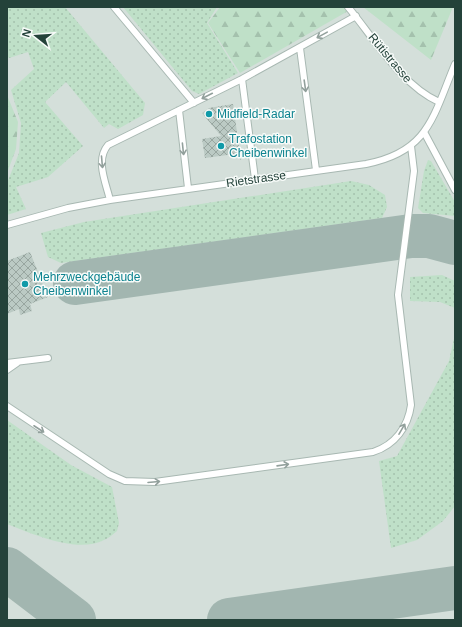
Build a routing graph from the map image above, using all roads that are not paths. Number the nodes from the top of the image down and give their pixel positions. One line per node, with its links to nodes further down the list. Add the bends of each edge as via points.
1 (114, 7): 8 (lane)
2 (348, 7): 3 (lane, Rütistrasse)
3 (356, 16): 4 (lane, one-way to 4); 7 (lane, Rütistrasse, via 416,89)
4 (300, 48): 6 (lane); 12 (lane, one-way to 12)
5 (455, 64): 7 (lane, Rietstrasse)
6 (242, 79): 8 (lane, one-way to 8); 13 (lane)
7 (439, 102): 10 (lane, Rietstrasse)
8 (194, 103): 9 (lane)
9 (179, 110): 14 (lane, one-way to 14); 16 (lane, one-way to 16, via 112,142 105,149 102,162)
10 (424, 132): 11 (lane, Rietstrasse); 15 (lane)
11 (411, 146): 12 (lane, Rietstrasse, via 402,153 378,162); 22 (lane, one-way to 11, via 100,469 117,478 134,482 155,482 382,449 395,440 402,431 411,406 398,295 414,171)
12 (316, 170): 13 (lane, Rietstrasse)
13 (255, 179): 14 (lane, Rietstrasse)
14 (188, 188): 16 (lane, Rietstrasse)
15 (455, 190)
16 (110, 200): 17 (lane, Rietstrasse, via 68,208)
17 (7, 225)
18 (48, 358): 19 (lane)
19 (21, 361): 20 (lane); 21 (lane)
20 (7, 363)
21 (7, 370)
22 (7, 406)

